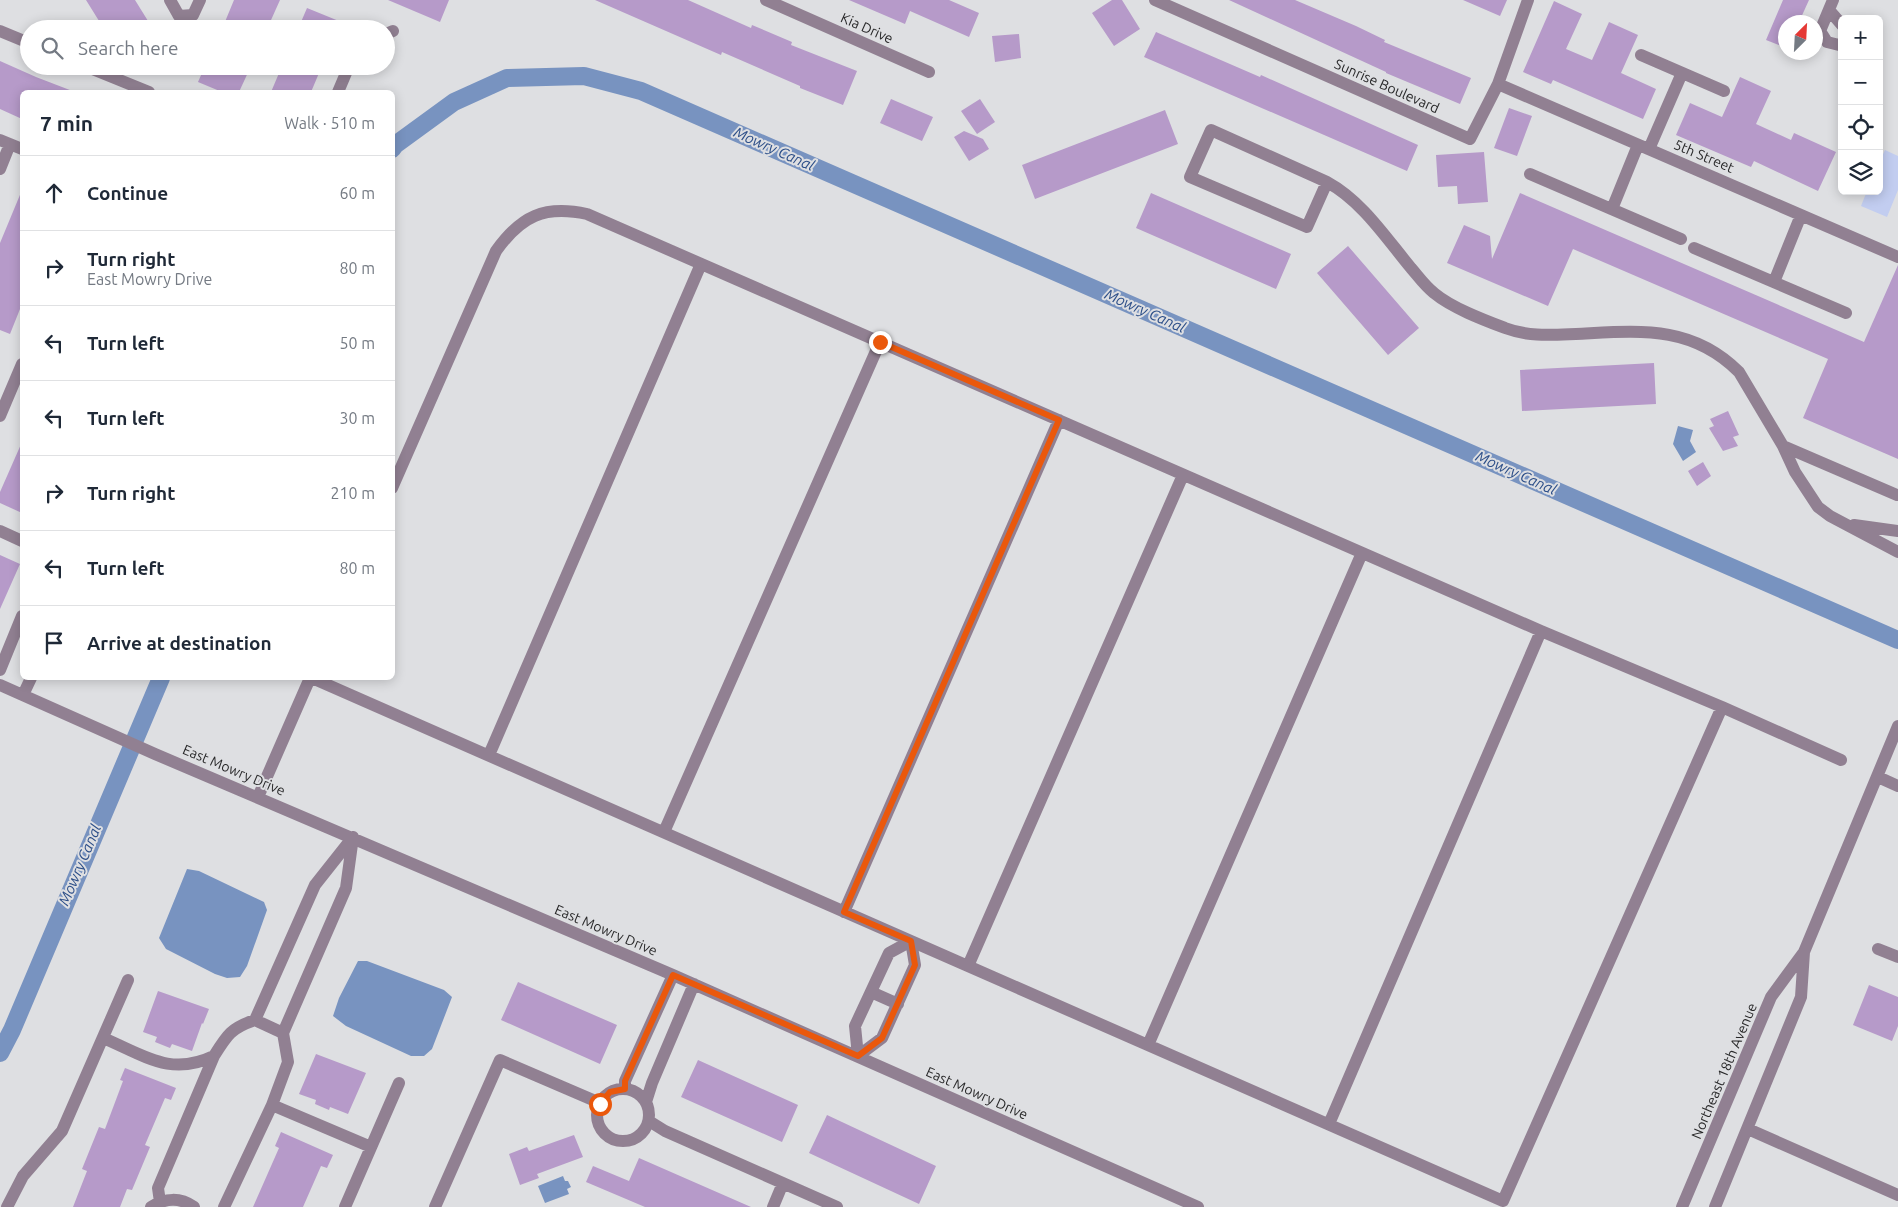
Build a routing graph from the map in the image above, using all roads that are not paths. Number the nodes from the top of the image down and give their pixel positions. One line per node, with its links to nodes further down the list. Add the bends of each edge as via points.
1 (170, 0): 2 (street, via 179,16 193,16)
2 (200, 0)
3 (766, 0): 12 (street, Kia Drive)
4 (1155, 0): 16 (street, Sunrise Boulevard, via 1470,139)
5 (1528, 0): 16 (street, Sunrise Boulevard)
6 (1831, 5): 7 (street); 10 (street, via 1820,31 1827,42)
7 (1838, 18)
8 (0, 31): 9 (street)
9 (20, 39)
10 (1838, 45)
11 (1641, 55): 13 (street)
12 (929, 72)
13 (1682, 73): 19 (street); 21 (street)
14 (107, 75): 17 (street)
15 (345, 75): 18 (street)
16 (1498, 84): 21 (street, 5th Street)
17 (144, 90)
18 (339, 90)
19 (1724, 92)
20 (5, 142): 22 (street); 23 (street)
21 (1644, 147): 26 (street); 27 (street, 5th Street)
22 (20, 149)
23 (0, 168)
24 (1530, 174): 26 (street)
25 (1328, 182): 25 (street, via 1211,130 1190,177 1307,227); 38 (street, via 1359,206 1435,294 1505,328 1540,336 1666,333 1695,342 1716,354 1739,372)
26 (1612, 209): 28 (street)
27 (1801, 215): 30 (street, 5th Street); 32 (street)
28 (1681, 239)
29 (1694, 248): 32 (street)
30 (1898, 257)
31 (701, 264): 34 (street); 40 (street, via 587,214 567,210 525,220 508,234 496,251); 60 (street)
32 (1774, 282): 33 (street)
33 (1846, 313)
34 (880, 342): 37 (street); 65 (street)
35 (20, 369): 36 (street)
36 (0, 416)
37 (1059, 420): 39 (street); 67 (street)
38 (1783, 446): 41 (street); 42 (street, via 1795,472 1818,507)
39 (1183, 475): 47 (street); 72 (street)
40 (395, 481)
41 (1897, 495)
42 (1846, 524): 44 (street); 46 (street)
43 (0, 531): 45 (street)
44 (1898, 531)
45 (20, 540)
46 (1898, 552)
47 (1362, 553): 49 (street); 81 (street)
48 (20, 621): 51 (street)
49 (1541, 631): 58 (street); 90 (street)
50 (0, 635): 51 (street)
51 (12, 640): 52 (street)
52 (0, 670)
53 (30, 680): 57 (street)
54 (310, 680): 64 (street)
55 (316, 680): 60 (street)
56 (0, 685): 57 (street, East Mowry Drive)
57 (23, 695): 64 (street, East Mowry Drive)
58 (1722, 707): 61 (street); 96 (street)
59 (1898, 726): 62 (street, Northeast 18th Avenue)
60 (489, 755): 65 (street)
61 (1841, 760)
62 (1878, 777): 63 (street); 70 (street, Northeast 18th Avenue)
63 (1898, 786)
64 (258, 797): 66 (street, East Mowry Drive)
65 (664, 832): 67 (street)
66 (353, 837): 73 (street, East Mowry Drive); 78 (street, via 316,885); 79 (street, via 346,888)
67 (844, 912): 68 (street)
68 (911, 941): 72 (street); 76 (street, via 889,953); 77 (street, via 915,965)
69 (1878, 949): 71 (street)
70 (1804, 952): 91 (street, Northeast 18th Avenue, via 1801,997); 105 (street, Northeast 18th Avenue, via 1771,997)
71 (1898, 957)
72 (968, 966): 81 (street)
73 (673, 975): 75 (street, East Mowry Drive); 85 (street, via 625,1081)
74 (128, 980): 80 (street)
75 (694, 984): 83 (street, East Mowry Drive); 86 (street)
76 (870, 992): 77 (street); 83 (street, via 854,1026)
77 (898, 1004): 83 (street, via 882,1038)
78 (255, 1020): 79 (street); 82 (street, via 238,1026)
79 (283, 1034): 88 (street, via 288,1062)
80 (103, 1038): 82 (street, via 166,1065 198,1063); 97 (street, via 62,1131 23,1176)
81 (1148, 1045): 90 (street)
82 (214, 1056): 95 (street, via 158,1188)
83 (858, 1056): 104 (street, East Mowry Drive)
84 (399, 1083): 92 (street)
85 (625, 1089): 86 (street, via 633,1091); 87 (street, via 610,1092)
86 (646, 1102): 89 (street)
87 (600, 1104): 89 (street, via 598,1120 607,1135 614,1139 632,1140 639,1136); 101 (street, via 500,1060)
88 (272, 1105): 92 (street); 99 (street)
89 (649, 1121): 93 (street)
90 (1328, 1124): 96 (street)
91 (1748, 1129): 94 (street); 106 (street, Northeast 18th Avenue)
92 (371, 1147): 100 (street)
93 (783, 1183): 102 (street); 103 (street)
94 (1898, 1195)
95 (155, 1204): 98 (street, via 182,1200)
96 (1502, 1204)
97 (7, 1207)
98 (194, 1207)
99 (224, 1207)
100 (345, 1207)
101 (435, 1207)
102 (773, 1207)
103 (837, 1207)
104 (1198, 1207)
105 (1682, 1207)
106 (1715, 1207)

